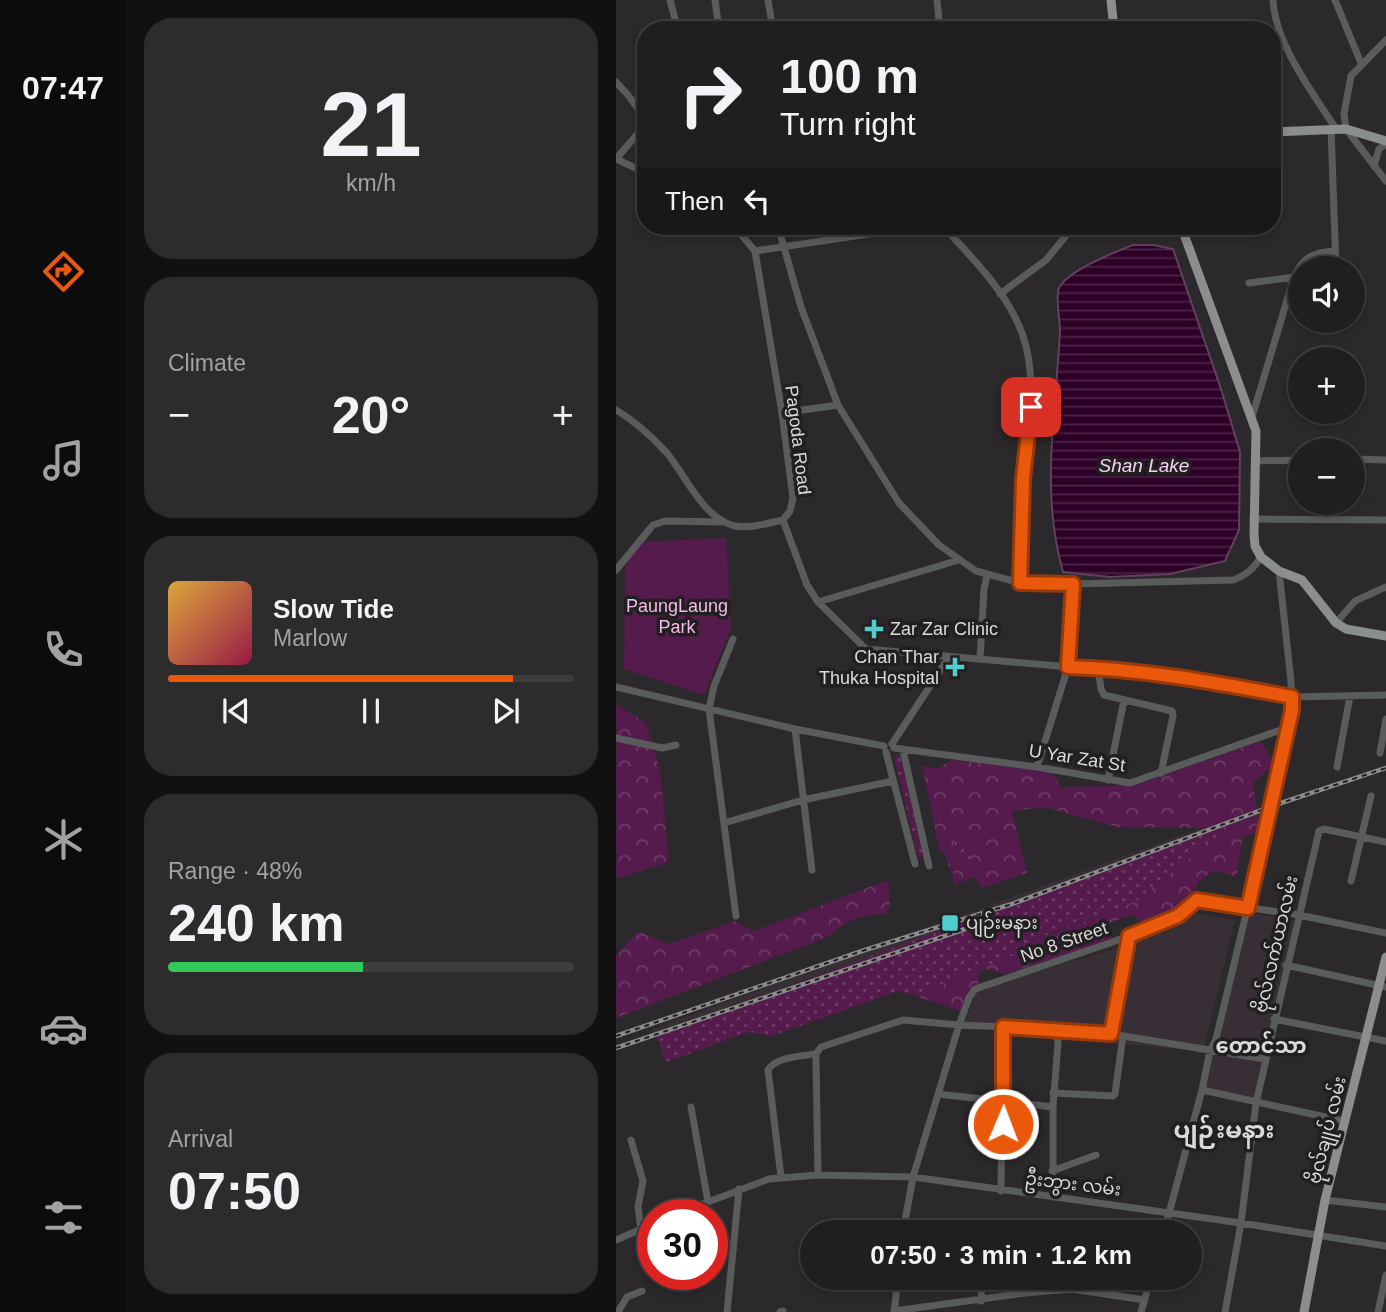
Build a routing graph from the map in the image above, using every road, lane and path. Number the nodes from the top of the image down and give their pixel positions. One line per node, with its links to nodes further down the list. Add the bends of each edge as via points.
1 (670, 0): 8 (street)
2 (715, 0): 9 (street)
3 (768, 0): 10 (street)
4 (937, 0): 11 (street)
5 (1111, 0): 12 (main road)
6 (1273, 0): 13 (street)
7 (1335, 0): 16 (street)
8 (676, 21)
9 (718, 21)
10 (772, 21)
11 (939, 21)
12 (1113, 21)
13 (1278, 21)
14 (1281, 29): 19 (street, via 1291,54)
15 (1386, 40): 16 (street)
16 (1361, 64): 19 (street, via 1351,76)
17 (616, 82): 18 (street)
18 (637, 108)
19 (1338, 129): 20 (main road); 22 (main road); 24 (street); 35 (street)
20 (1281, 132)
21 (637, 133): 23 (street)
22 (1386, 143): 24 (street)
23 (616, 159): 25 (street)
24 (1374, 166): 26 (street)
25 (637, 169)
26 (1386, 181)
27 (742, 235): 34 (street)
28 (781, 235): 33 (street)
29 (861, 235): 33 (street)
30 (951, 235): 40 (street)
31 (1067, 235): 40 (street, via 1046,260)
32 (1184, 235): 45 (main road)
33 (785, 246): 34 (street); 42 (street, via 801,307)
34 (755, 251): 44 (street, Pagoda Road)
35 (1335, 251): 36 (street); 37 (street)
36 (1309, 256)
37 (1335, 256)
38 (1288, 278): 39 (street)
39 (1249, 283)
40 (1000, 294): 59 (street, via 1021,332 1032,391)
41 (1288, 297): 45 (street)
42 (838, 405): 44 (street); 55 (street, via 899,503)
43 (616, 410): 53 (street, via 666,452 689,486)
44 (782, 413): 51 (street, Pagoda Road, via 793,498)
45 (1252, 417): 49 (main road)
46 (1365, 459): 48 (street)
47 (1288, 460): 49 (street)
48 (1386, 460)
49 (1255, 461): 50 (main road)
50 (1253, 519): 52 (street); 54 (main road, via 1255,546)
51 (783, 520): 53 (street, via 736,527); 62 (street, Pagoda Road)
52 (1386, 520)
53 (726, 523): 56 (street, via 665,521 653,526)
54 (1261, 557): 57 (main road); 60 (street, via 1253,569 1233,580)
55 (959, 560): 58 (street); 62 (street)
56 (616, 570)
57 (1279, 571): 63 (main road, via 1302,580); 73 (street)
58 (987, 576): 59 (street); 67 (street)
59 (1020, 583): 60 (street)
60 (1073, 584): 68 (street)
61 (1386, 587): 63 (street, via 1355,601)
62 (818, 602): 66 (street, Pagoda Road, via 866,649)
63 (1336, 623): 64 (main road)
64 (1386, 636)
65 (733, 639): 75 (street)
66 (949, 657): 67 (street, Pagoda Road); 81 (street)
67 (980, 659): 68 (street, Pagoda Road)
68 (1068, 667): 69 (street, Pagoda Road); 84 (street)
69 (1098, 668): 73 (street, Pagoda Road); 74 (street, via 1104,695)
70 (616, 687): 75 (street, U Yar Zat St)
71 (1386, 695): 72 (street, Pagoda Road)
72 (1350, 696): 73 (street, Pagoda Road); 85 (street)
73 (1292, 697): 77 (street)
74 (1124, 700): 86 (street, via 1173,712); 87 (street)
75 (709, 709): 78 (street, U Yar Zat St); 91 (street)
76 (1386, 719): 83 (street)
77 (1289, 727): 86 (street, U Yar Zat St); 98 (street)
78 (795, 729): 81 (street, U Yar Zat St); 90 (street)
79 (616, 738): 80 (street, via 662,748)
80 (676, 745)
81 (889, 748): 82 (street, U Yar Zat St); 88 (street)
82 (903, 750): 84 (street, U Yar Zat St); 95 (street)
83 (1380, 753)
84 (1037, 767): 87 (street, U Yar Zat St)
85 (1337, 767)
86 (1161, 773): 87 (street, U Yar Zat St, via 1130,783)
87 (1108, 780)
88 (894, 781): 90 (street); 94 (street)
89 (1371, 796): 92 (street)
90 (803, 800): 91 (street); 96 (street)
91 (724, 823): 100 (street)
92 (1362, 837): 93 (street); 97 (street); 99 (street, ဗိုလ်လက်ယာလမ်း, via 1322,830)
93 (1386, 842)
94 (915, 864)
95 (929, 866)
96 (812, 870)
97 (1351, 881)
98 (1248, 908): 99 (street, No 8 Street); 102 (street, No 8 Street, via 1197,900 1178,916); 114 (street)
99 (1299, 915): 101 (street, No 8 Street); 104 (street, ဗိုလ်လက်ယာလမ်း)
100 (736, 916)
101 (1386, 933)
102 (1129, 936): 107 (street, No 8 Street, via 982,986 971,993); 110 (street)
103 (1386, 957): 105 (main road, ဗိုလ်ချုပ် လမ်း)
104 (1286, 965): 105 (street); 106 (street, ဗိုလ်လက်ယာလမ်း)
105 (1383, 987): 112 (main road, ဗိုလ်ချုပ် လမ်း)
106 (1274, 1019): 112 (street); 116 (street, ဗိုလ်လက်ယာလမ်း)
107 (959, 1025): 108 (street); 115 (street, via 893,1022 821,1046); 119 (street, No 8 Street)
108 (1003, 1027): 109 (street); 120 (street)
109 (1055, 1029): 110 (street); 118 (street)
110 (1111, 1034): 111 (street)
111 (1123, 1036): 114 (street); 118 (street, via 1113,1096)
112 (1368, 1037): 113 (street); 124 (main road, ဗိုလ်ချုပ် လမ်း)
113 (1386, 1041)
114 (1210, 1051): 116 (street); 117 (street)
115 (816, 1054): 128 (street); 129 (street, via 771,1064 768,1070)
116 (1265, 1059): 121 (street, ဗိုလ်လက်ယာလမ်း)
117 (1202, 1090): 121 (street); 139 (street)
118 (1053, 1093): 123 (street)
119 (938, 1094): 120 (street); 130 (street, No 8 Street)
120 (1004, 1102): 123 (street); 132 (street)
121 (1256, 1102): 124 (street); 142 (street, ဗိုလ်လက်ယာလမ်း)
122 (691, 1107): 135 (street)
123 (1053, 1107): 127 (street)
124 (1344, 1121): 137 (main road, ဗိုလ်ချုပ် လမ်း)
125 (631, 1140): 134 (street, via 643,1181)
126 (1096, 1155): 127 (street)
127 (1052, 1171): 133 (street)
128 (818, 1175): 129 (street, ဦးဘွား လမ်း); 130 (street, ဦးဘွား လမ်း)
129 (781, 1177): 131 (street, ဦးဘွား လမ်း)
130 (914, 1177): 132 (street, ဦးဘွား လမ်း); 140 (street, No 8 Street)
131 (739, 1189): 136 (street, ဦးဘွား လမ်း); 156 (street)
132 (1001, 1191): 133 (street, ဦးဘွား လမ်း)
133 (1054, 1197): 139 (street, ဦးဘွား လမ်း)
134 (640, 1199)
135 (707, 1199)
136 (715, 1199)
137 (1325, 1200): 138 (street); 144 (main road, ဗိုလ်ချုပ် လမ်း)
138 (1386, 1207)
139 (1170, 1213): 141 (street); 142 (street, ဦးဘွား လမ်း)
140 (905, 1220)
141 (1168, 1220)
142 (1241, 1223): 144 (street, ဦးဘွား လမ်း); 158 (street, ဗိုလ်လက်ယာလမ်း)
143 (637, 1231): 145 (street)
144 (1318, 1237): 146 (street, ဦးဘွား လမ်း); 159 (main road, ဗိုလ်ချုပ် လမ်း)
145 (616, 1240)
146 (1386, 1246)
147 (1386, 1275): 160 (street)
148 (897, 1290): 154 (street)
149 (981, 1290): 153 (street)
150 (1148, 1290): 152 (street)
151 (642, 1291): 155 (street, via 627,1297)
152 (1145, 1300): 153 (street, via 1072,1289); 157 (street)
153 (981, 1301): 154 (street)
154 (894, 1311)
155 (618, 1312)
156 (727, 1312)
157 (1141, 1312)
158 (1225, 1312)
159 (1304, 1312)
160 (1378, 1312)

